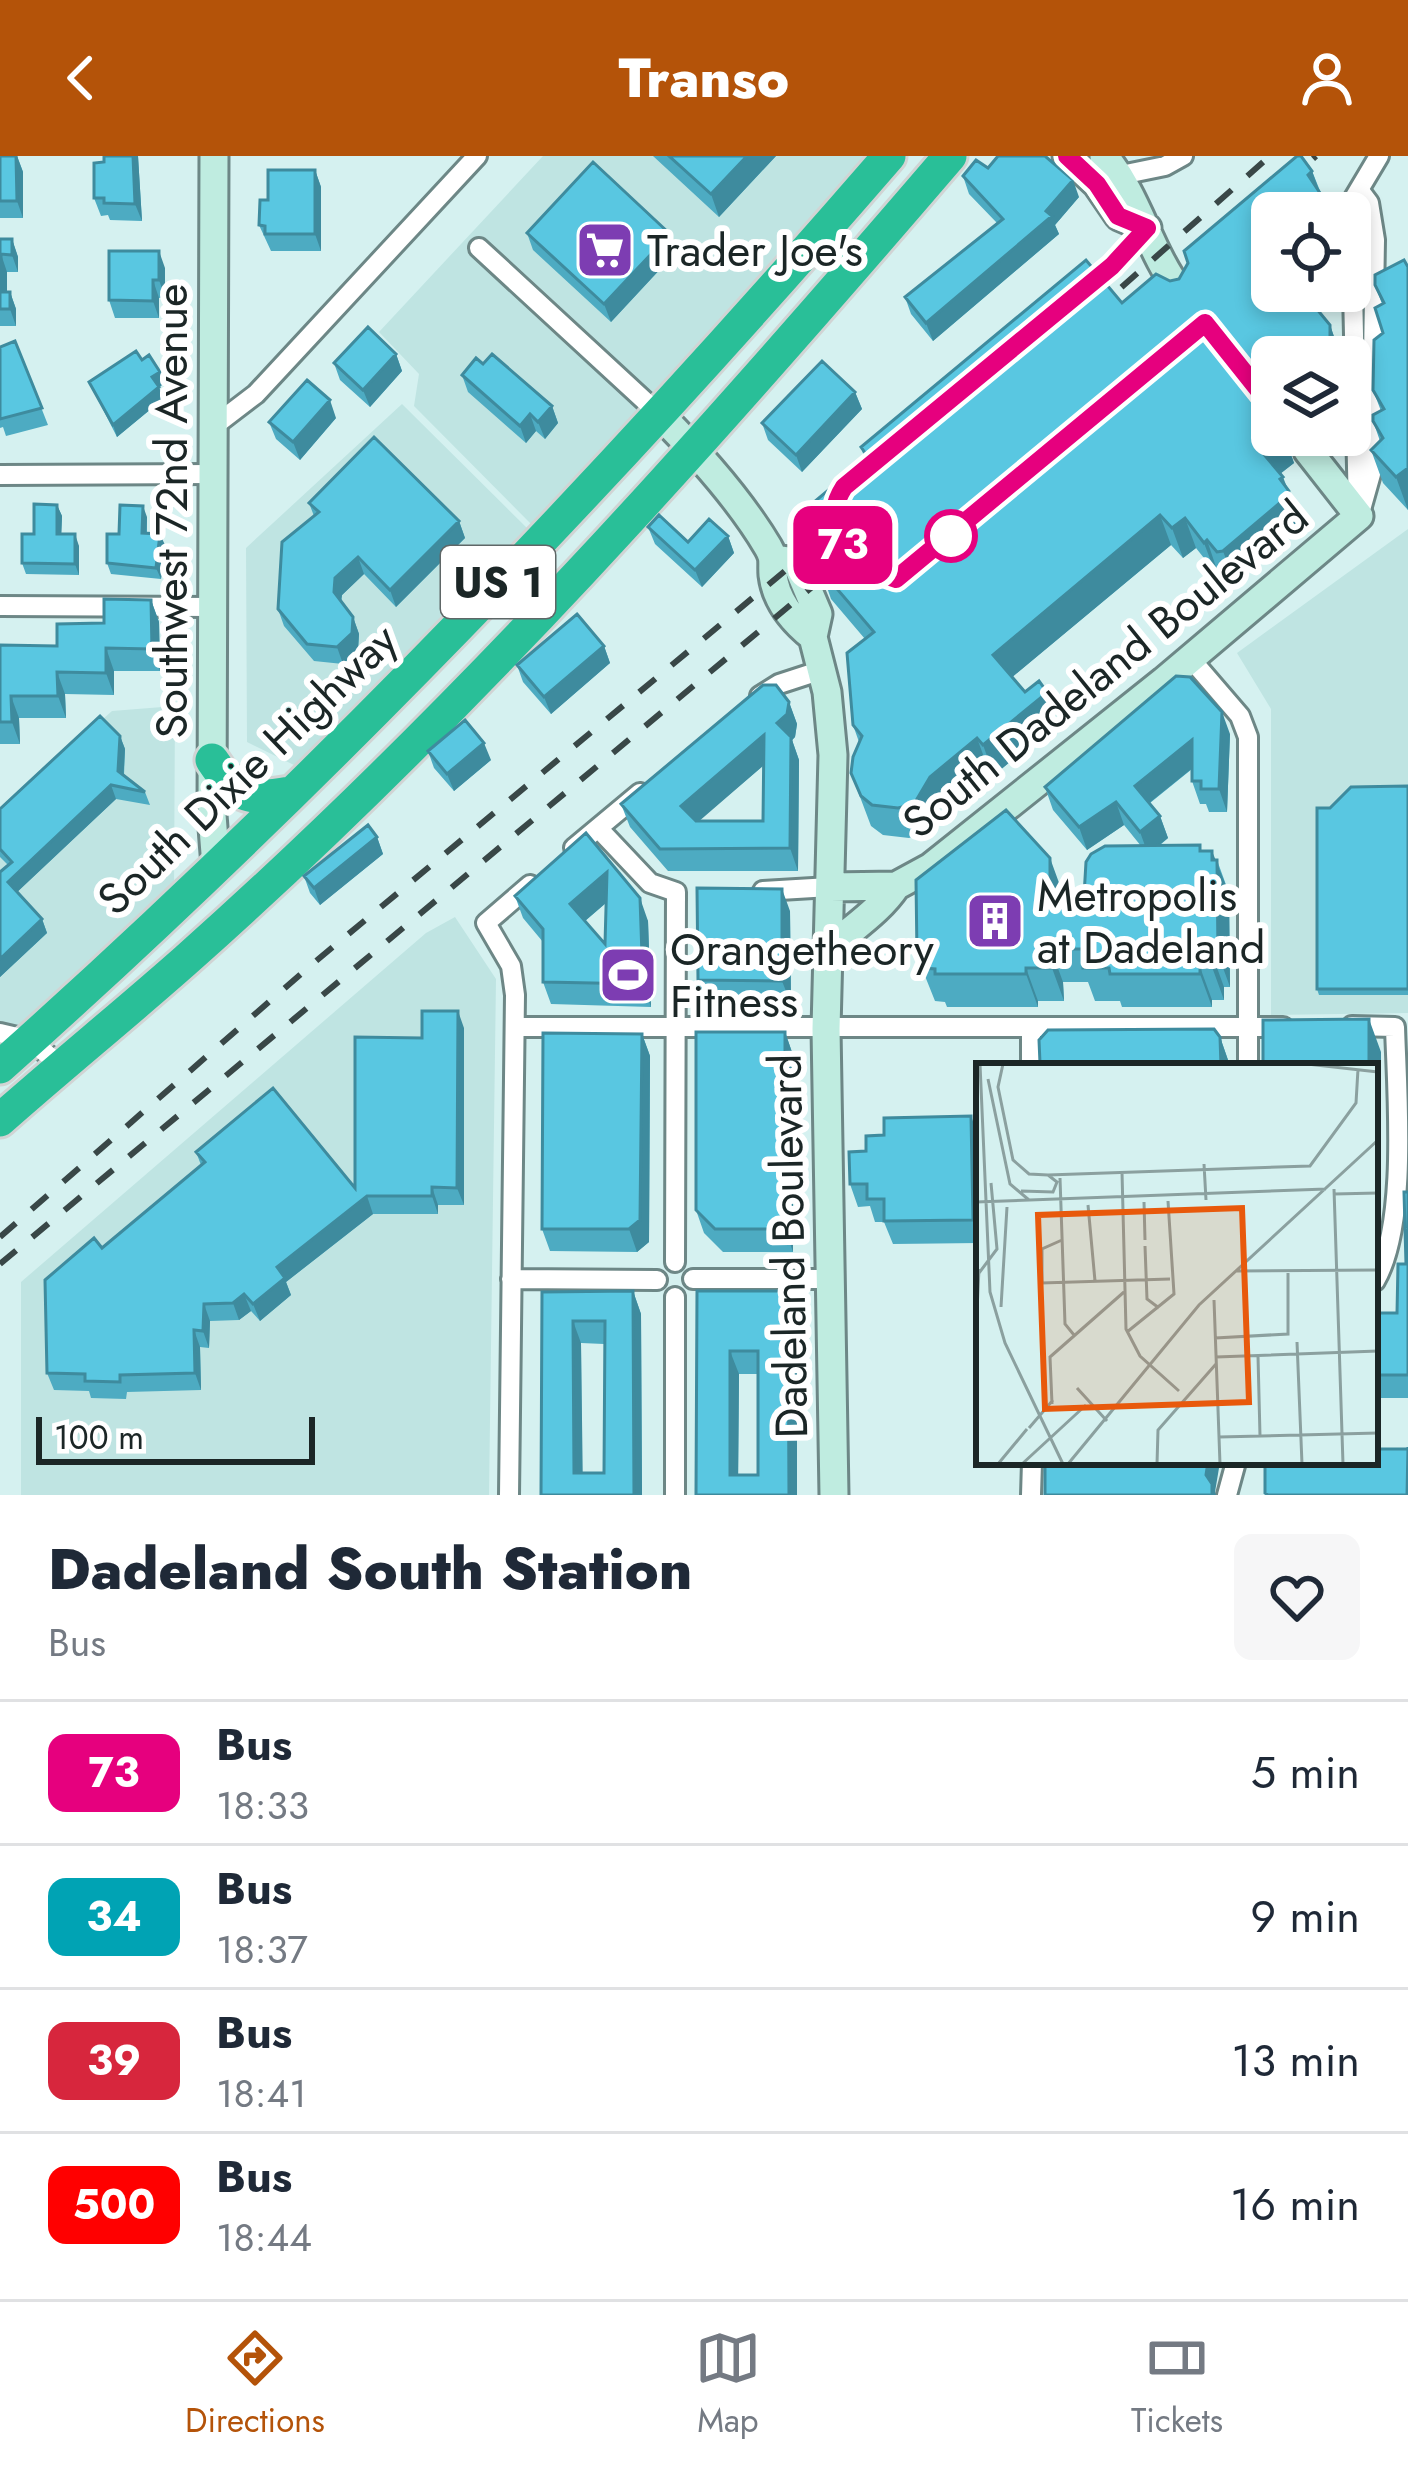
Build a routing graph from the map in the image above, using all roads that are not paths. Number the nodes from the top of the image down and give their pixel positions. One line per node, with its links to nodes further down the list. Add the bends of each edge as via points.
1 (214, 156): 17 (street, Southwest 72nd Avenue)
2 (477, 156): 17 (street, via 256,394)
3 (889, 156): 16 (highway, South Dixie Highway / US 1)
4 (950, 156): 18 (highway, US 1)
5 (1067, 156): 10 (street, via 1118,216)
6 (1183, 156): 8 (street, via 1165,166)
7 (1379, 156): 9 (street, South Dadeland Boulevard)
8 (1113, 166): 10 (street)
9 (1360, 191): 14 (street, South Dadeland Boulevard, via 1373,220)
10 (1147, 228): 12 (street)
11 (479, 248): 16 (street)
12 (1180, 292)
13 (1371, 301): 14 (street)
14 (1376, 301): 22 (street, South Dadeland Boulevard, via 1371,474)
15 (1353, 312): 22 (street, South Dadeland Boulevard)
16 (659, 414): 18 (street, Dadeland Boulevard); 30 (highway, South Dixie Highway / US 1)
17 (214, 426): 21 (street, Southwest 72nd Avenue)
18 (694, 449): 26 (street, Dadeland Boulevard, via 775,559 773,576 792,620 813,637); 39 (highway, South Dixie Highway / US 1, via 448,708)
19 (1311, 456): 22 (street)
20 (0, 475): 21 (street)
21 (213, 475): 24 (street, Southwest 72nd Avenue)
22 (1359, 516): 25 (street, South Dadeland Boulevard)
23 (0, 606): 24 (street)
24 (213, 607): 28 (street, Southwest 72nd Avenue)
25 (1191, 659): 36 (street, South Dadeland Boulevard, via 944,857); 46 (street, via 1240,716 1247,737)
26 (822, 670): 27 (street, via 779,684); 37 (street, Dadeland Boulevard, via 833,744)
27 (738, 712)
28 (212, 760): 30 (highway, via 241,794); 34 (street, Southwest 72nd Avenue)
29 (652, 783): 32 (street)
30 (290, 793): 31 (highway, South Dixie Highway / US 1)
31 (258, 823): 34 (highway, South Dixie Highway / US 1); 39 (highway)
32 (598, 827): 33 (street); 45 (street, via 650,883 685,892)
33 (565, 856)
34 (215, 866): 41 (highway, via 209,916); 49 (highway, South Dixie Highway / US 1)
35 (548, 870): 42 (street, via 486,923 512,966)
36 (896, 886): 37 (street, South Dadeland Boulevard); 40 (street)
37 (830, 887): 38 (street); 40 (street, Dadeland Boulevard)
38 (738, 891)
39 (243, 906): 41 (highway, South Dixie Highway / US 1)
40 (826, 952): 47 (street, Dadeland Boulevard)
41 (188, 959): 53 (highway, South Dixie Highway / US 1)
42 (515, 1027): 45 (street); 57 (street)
43 (1308, 1027): 46 (street)
44 (1329, 1027): 56 (street, via 1395,1027 1399,1195)
45 (676, 1028): 47 (street); 55 (street)
46 (1247, 1028): 48 (street); 51 (street)
47 (826, 1029): 48 (street); 60 (street, Dadeland Boulevard)
48 (1031, 1029): 50 (street)
49 (15, 1036): 52 (highway, South Dixie Highway / US 1); 53 (street)
50 (1031, 1063)
51 (1248, 1063)
52 (0, 1066)
53 (62, 1066): 54 (highway, South Dixie Highway / US 1)
54 (0, 1120)
55 (675, 1262): 58 (street); 59 (street)
56 (1378, 1275)
57 (511, 1279): 59 (street); 64 (street)
58 (693, 1279): 60 (street); 61 (street)
59 (657, 1280): 61 (street)
60 (829, 1280): 66 (street, Dadeland Boulevard)
61 (675, 1297): 65 (street)
62 (1238, 1465): 67 (street)
63 (1239, 1465): 68 (street)
64 (509, 1495)
65 (675, 1495)
66 (834, 1495)
67 (1227, 1495)
68 (1242, 1495)

